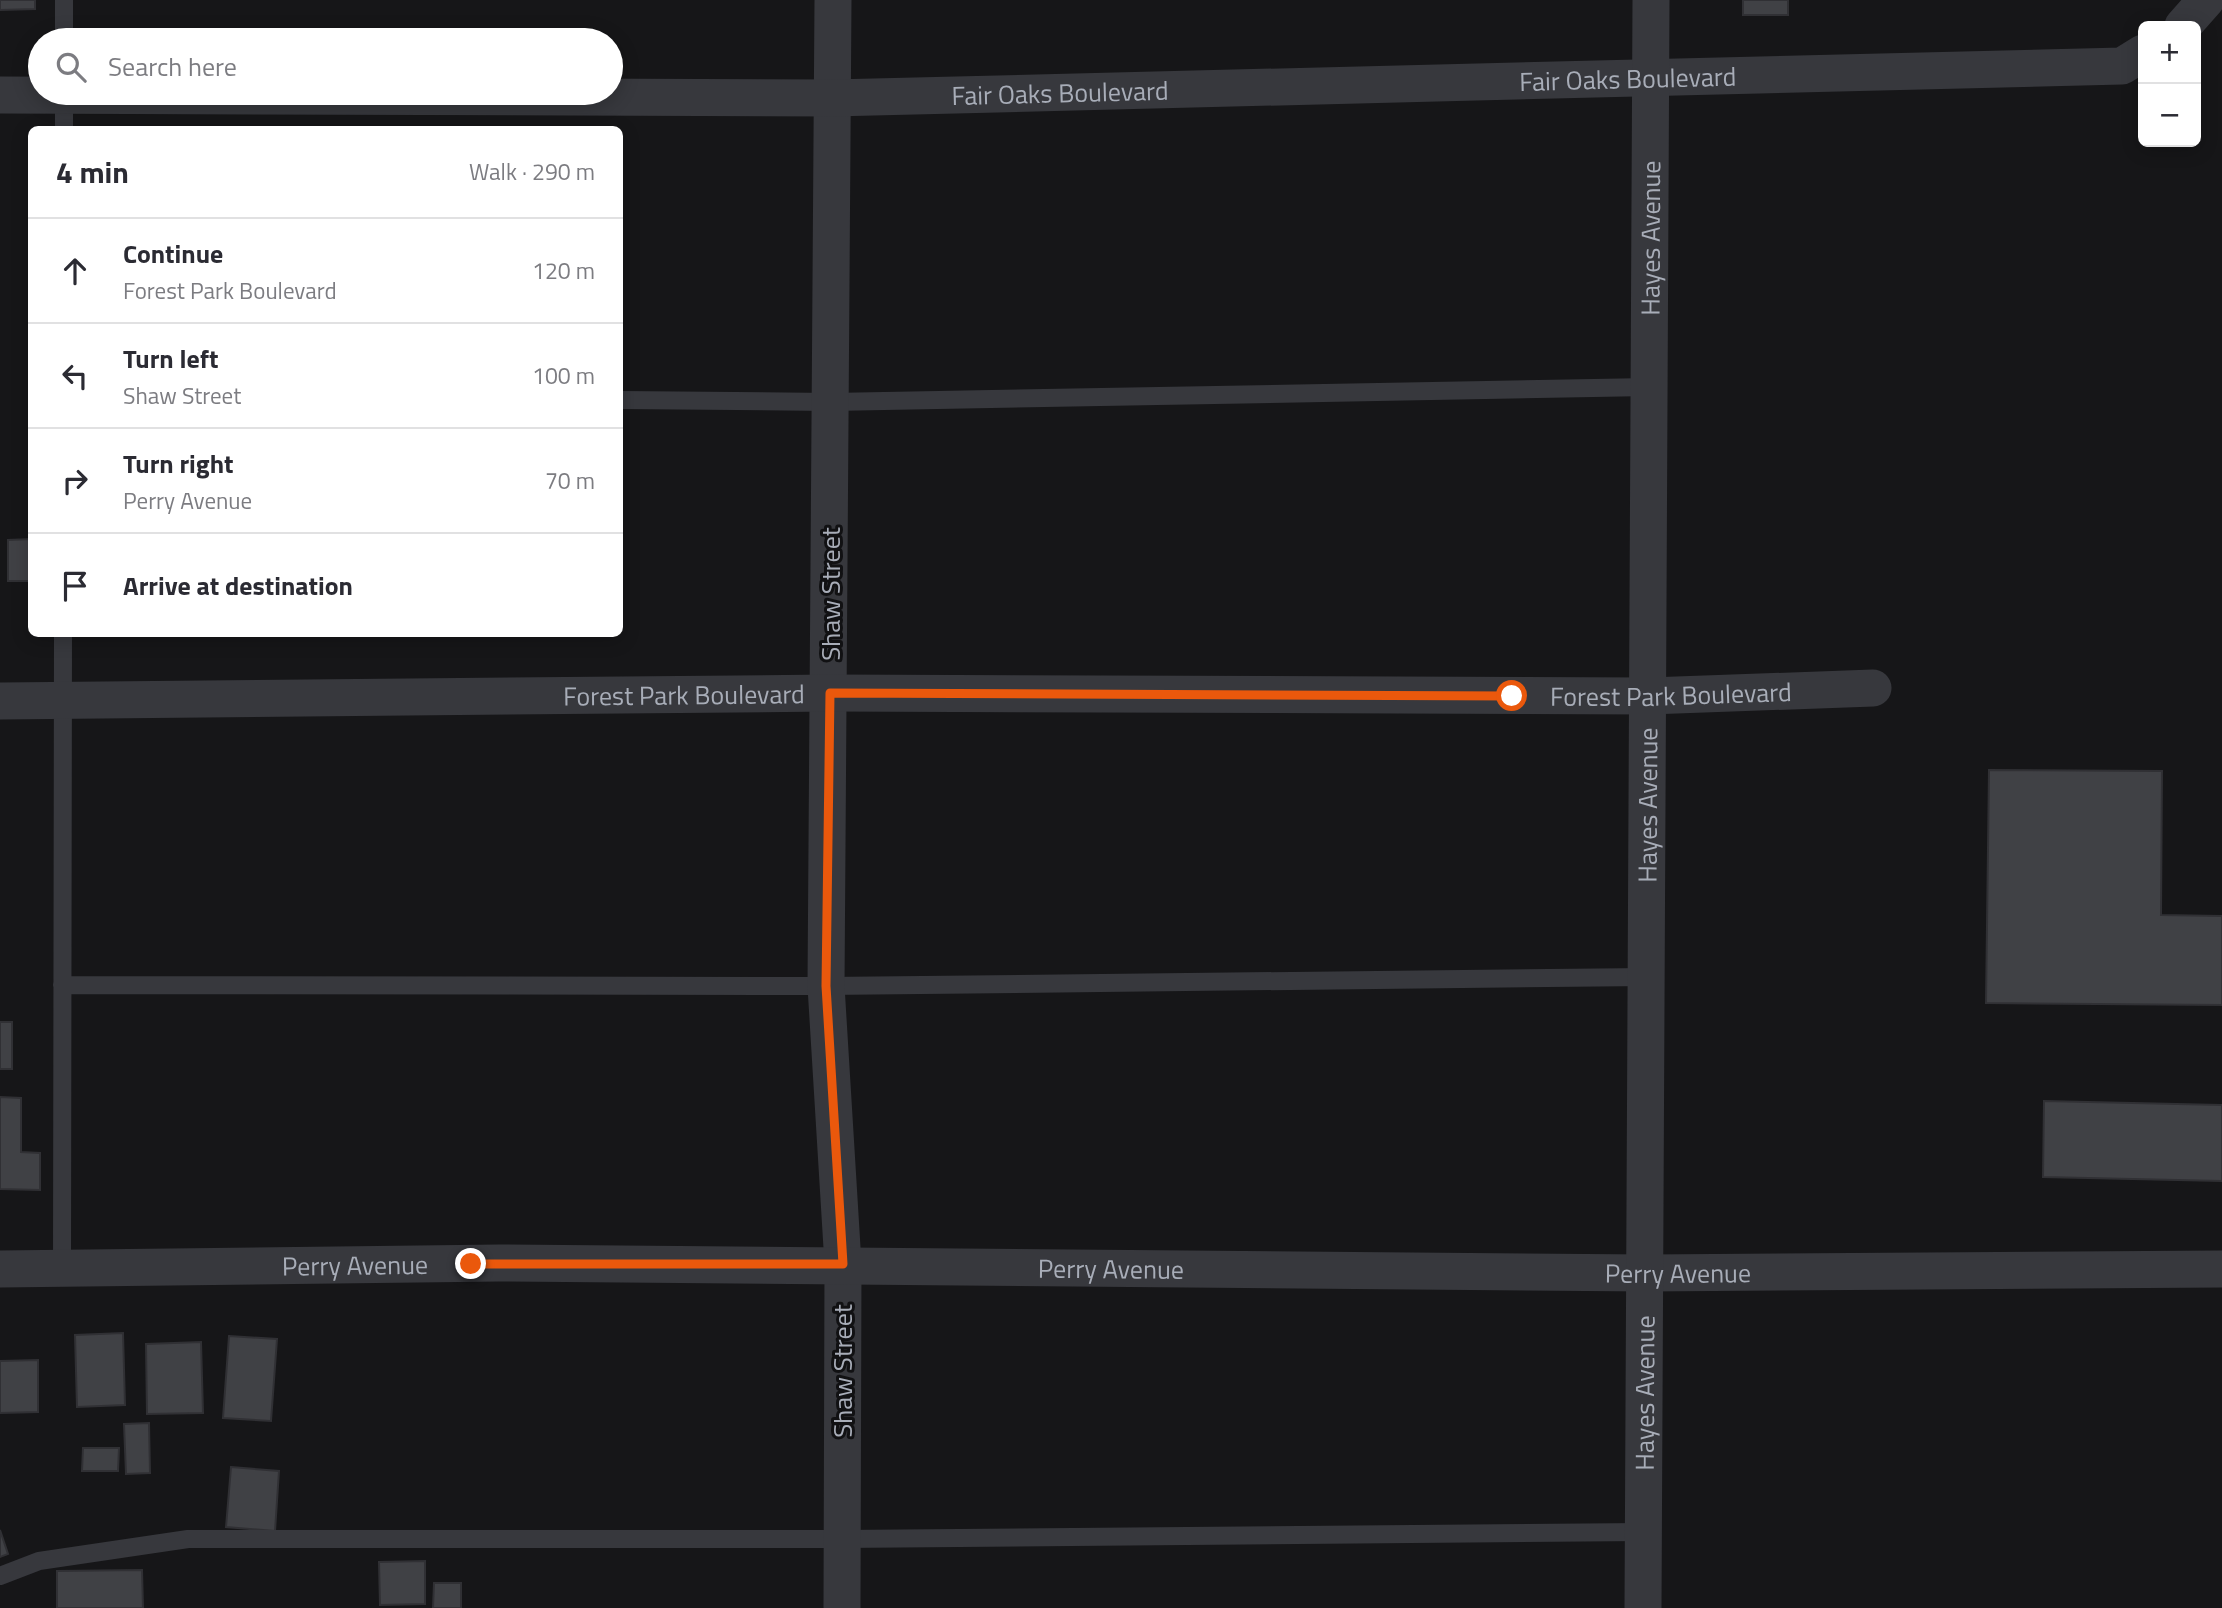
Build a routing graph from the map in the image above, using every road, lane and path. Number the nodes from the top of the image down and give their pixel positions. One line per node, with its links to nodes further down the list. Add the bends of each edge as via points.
1 (64, 0): 6 (lane)
2 (833, 0): 10 (street, Shaw Street)
3 (1651, 0): 8 (street, Hayes Avenue)
4 (2206, 0): 5 (street)
5 (2187, 21)
6 (64, 28)
7 (2132, 59): 8 (street, Fair Oaks Boulevard)
8 (1649, 78): 10 (street, Fair Oaks Boulevard); 15 (street, Hayes Avenue)
9 (0, 95): 11 (street, Fair Oaks Boulevard)
10 (832, 98): 12 (street, Fair Oaks Boulevard); 17 (street, Shaw Street)
11 (28, 100)
12 (623, 100)
13 (160, 105): 14 (street, Fair Oaks Boulevard)
14 (64, 106)
15 (1649, 387): 17 (lane); 21 (street, Hayes Avenue)
16 (623, 400): 17 (lane)
17 (831, 402): 20 (street, Shaw Street)
18 (63, 637): 23 (lane)
19 (1872, 688): 21 (street, Forest Park Boulevard)
20 (830, 693): 21 (street, Forest Park Boulevard); 23 (street, Forest Park Boulevard); 26 (street, Shaw Street)
21 (1649, 696): 24 (street, Hayes Avenue)
22 (0, 701): 23 (street, Forest Park Boulevard)
23 (63, 701): 25 (lane)
24 (1648, 977): 26 (lane); 31 (street, Hayes Avenue)
25 (62, 985): 26 (lane); 28 (lane)
26 (826, 986): 27 (street, Shaw Street)
27 (843, 1264): 28 (street, Perry Avenue); 31 (street, Perry Avenue); 33 (street, Shaw Street)
28 (62, 1268): 29 (street, Perry Avenue)
29 (0, 1269)
30 (2222, 1269): 31 (street, Perry Avenue)
31 (1647, 1273): 32 (street, Hayes Avenue)
32 (1644, 1532): 33 (lane); 36 (street, Hayes Avenue)
33 (841, 1539): 34 (lane, via 188,1539 39,1561); 35 (street, Shaw Street)
34 (0, 1576)
35 (842, 1608)
36 (1643, 1608)

